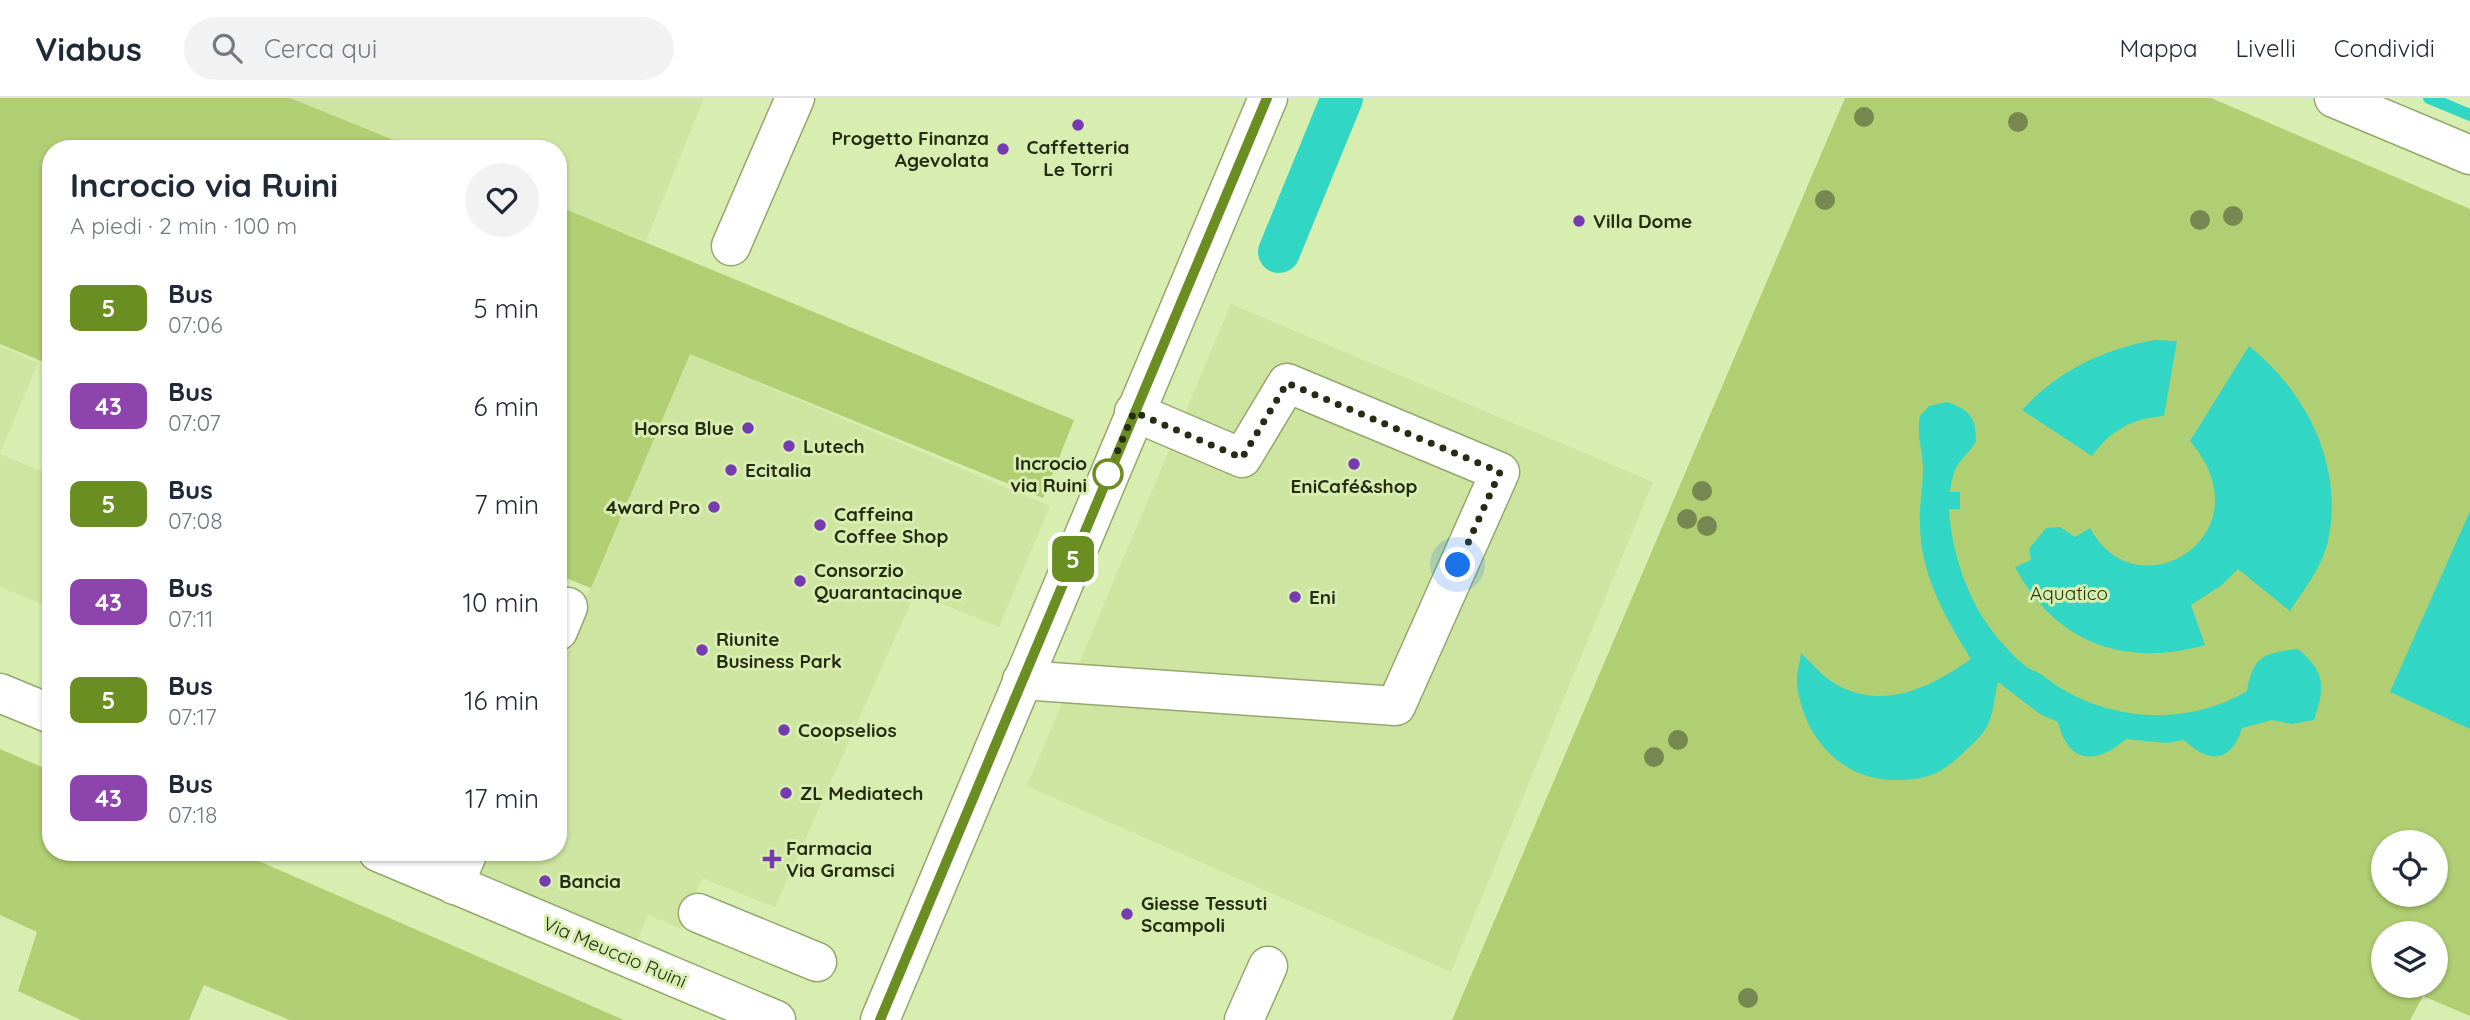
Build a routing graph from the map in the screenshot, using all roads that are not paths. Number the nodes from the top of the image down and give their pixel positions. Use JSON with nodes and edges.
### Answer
{"nodes":[{"id":1,"x":795,"y":98,"type":"edge"},
{"id":2,"x":1268,"y":98,"type":"edge"},
{"id":3,"x":2334,"y":98,"type":"edge"},
{"id":4,"x":2470,"y":155,"type":"edge"},
{"id":5,"x":731,"y":246,"type":"dead end"},
{"id":6,"x":1134,"y":412,"type":"junction"},
{"id":7,"x":1023,"y":680,"type":"junction"},
{"id":8,"x":0,"y":693,"type":"edge"},
{"id":9,"x":42,"y":710,"type":"edge"},
{"id":10,"x":425,"y":861,"type":"edge"},
{"id":11,"x":461,"y":868,"type":"edge"},
{"id":12,"x":698,"y":913,"type":"dead end"},
{"id":13,"x":817,"y":962,"type":"dead end"},
{"id":14,"x":1268,"y":966,"type":"dead end"},
{"id":15,"x":776,"y":1020,"type":"edge"},
{"id":16,"x":880,"y":1020,"type":"edge"},
{"id":17,"x":1244,"y":1020,"type":"edge"}],
"edges":[{"from":1,"to":5,"type":"street"},
{"from":2,"to":6,"type":"street"},
{"from":3,"to":4,"type":"street"},
{"from":6,"to":7,"type":"street"},
{"from":6,"to":7,"type":"street"},
{"from":7,"to":16,"type":"street"},
{"from":8,"to":9,"type":"street"},
{"from":10,"to":11,"type":"street","name":"Via Meuccio Ruini"},
{"from":11,"to":15,"type":"street","name":"Via Meuccio Ruini"},
{"from":12,"to":13,"type":"street"},
{"from":14,"to":17,"type":"street"}]}
